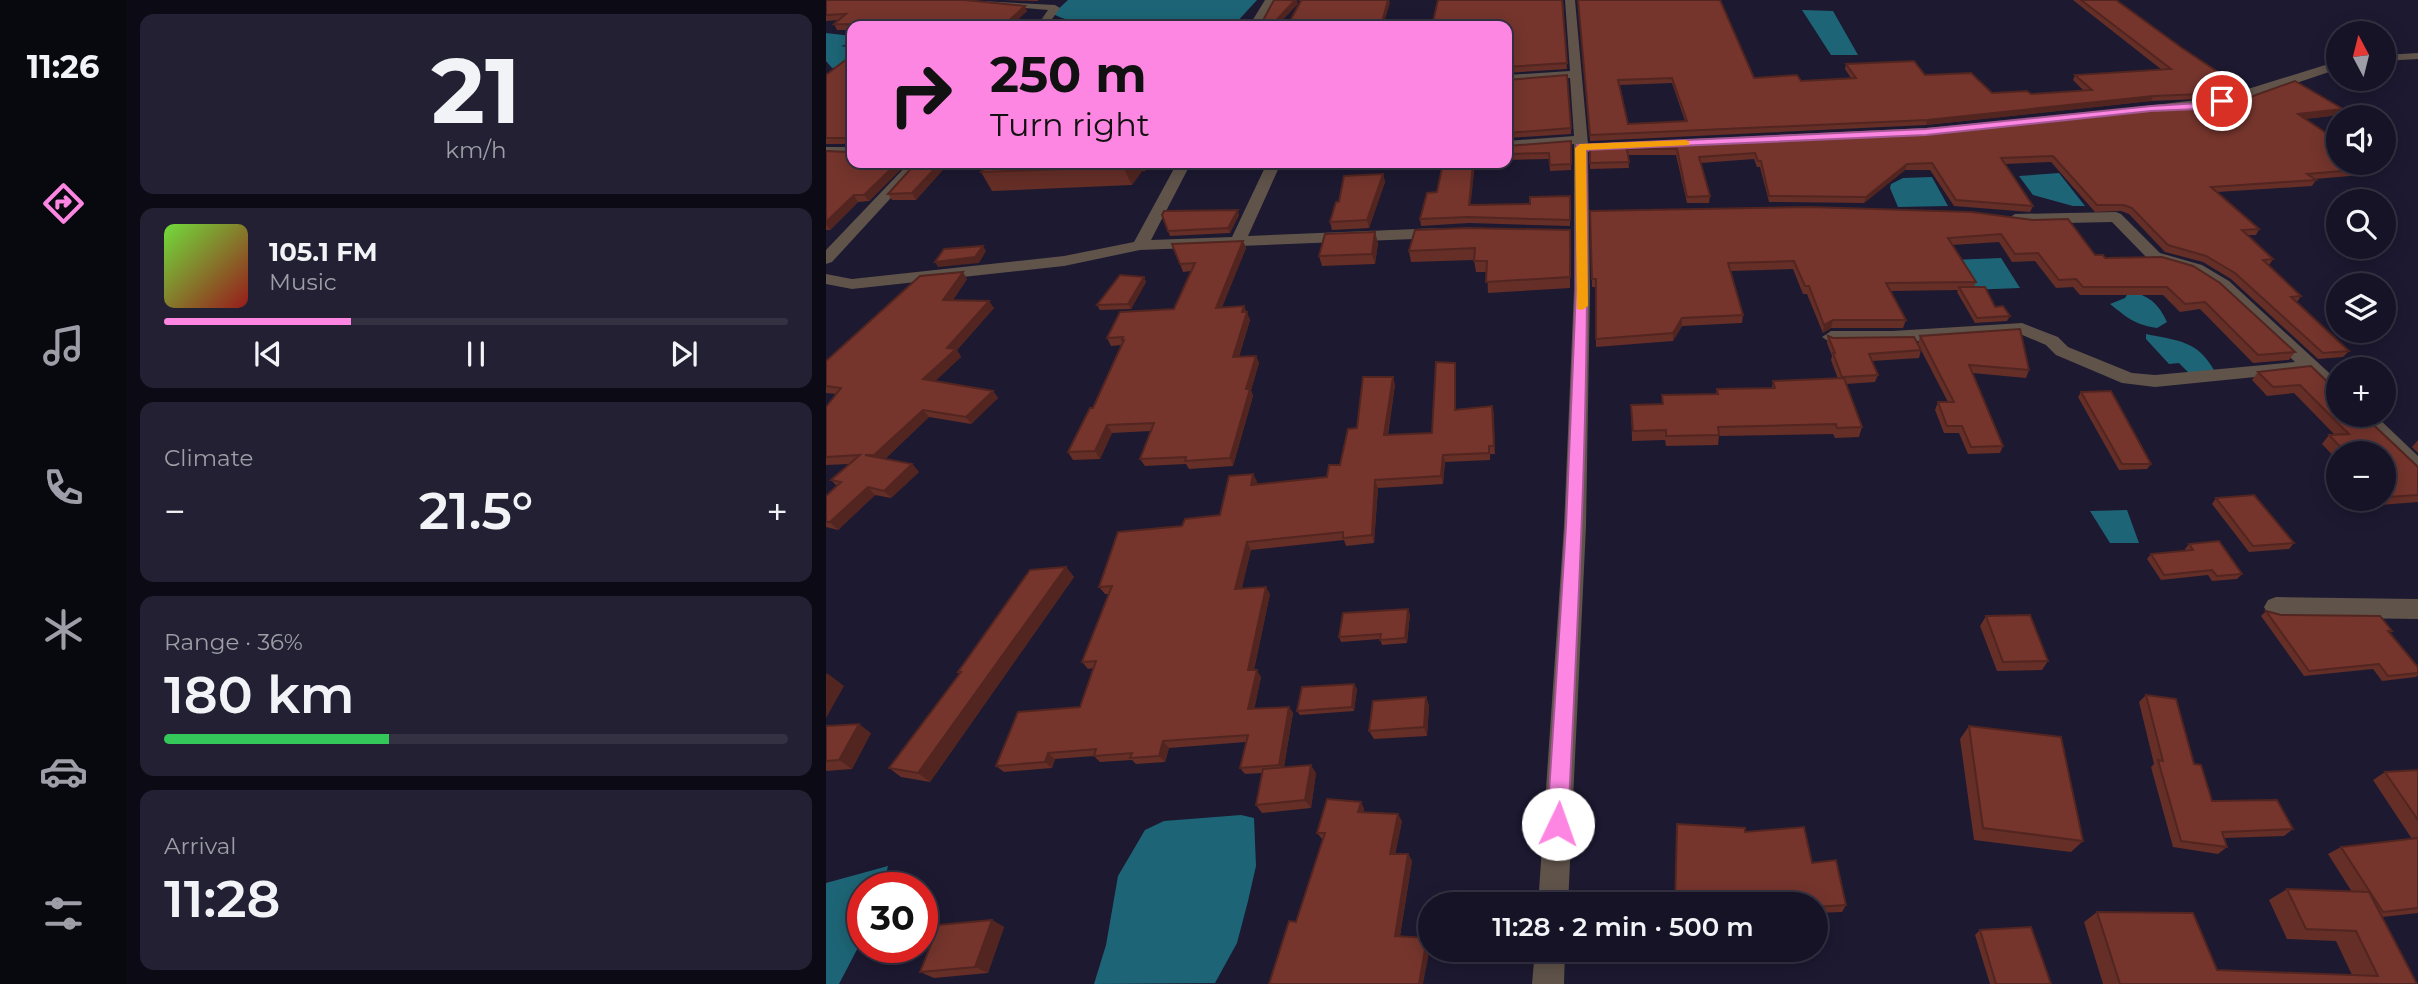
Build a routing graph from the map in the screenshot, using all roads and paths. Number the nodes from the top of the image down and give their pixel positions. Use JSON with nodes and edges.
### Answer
{"nodes":[{"id":1,"x":968,"y":0,"type":"edge"},
{"id":2,"x":1270,"y":0,"type":"edge"},
{"id":3,"x":1570,"y":0,"type":"edge"},
{"id":4,"x":1044,"y":21,"type":"edge"},
{"id":5,"x":1257,"y":21,"type":"edge"},
{"id":6,"x":2418,"y":56,"type":"edge"},
{"id":7,"x":2396,"y":57,"type":"edge"},
{"id":8,"x":2326,"y":69,"type":"edge"},
{"id":9,"x":1576,"y":74,"type":"junction"},
{"id":10,"x":1512,"y":79,"type":"edge"},
{"id":11,"x":2070,"y":119,"type":"edge"},
{"id":12,"x":2017,"y":124,"type":"edge"},
{"id":13,"x":1581,"y":144,"type":"junction"},
{"id":14,"x":1512,"y":145,"type":"edge"},
{"id":15,"x":826,"y":151,"type":"edge"},
{"id":16,"x":847,"y":151,"type":"edge"},
{"id":17,"x":911,"y":168,"type":"edge"},
{"id":18,"x":1181,"y":168,"type":"edge"},
{"id":19,"x":1272,"y":168,"type":"edge"},
{"id":20,"x":1580,"y":212,"type":"junction"},
{"id":21,"x":1601,"y":212,"type":"edge"},
{"id":22,"x":2001,"y":218,"type":"edge"},
{"id":23,"x":1456,"y":232,"type":"edge"},
{"id":24,"x":1237,"y":242,"type":"junction"},
{"id":25,"x":1140,"y":245,"type":"junction"},
{"id":26,"x":826,"y":259,"type":"edge"},
{"id":27,"x":826,"y":279,"type":"edge"},
{"id":28,"x":1832,"y":337,"type":"edge"},
{"id":29,"x":2311,"y":366,"type":"junction"},
{"id":30,"x":2326,"y":380,"type":"edge"},
{"id":31,"x":2375,"y":427,"type":"edge"},
{"id":32,"x":2418,"y":468,"type":"edge"},
{"id":33,"x":2276,"y":607,"type":"dead end"},
{"id":34,"x":2418,"y":609,"type":"edge"},
{"id":35,"x":1554,"y":892,"type":"edge"},
{"id":36,"x":1549,"y":962,"type":"edge"},
{"id":37,"x":1548,"y":984,"type":"edge"}],
"edges":[{"from":1,"to":4,"type":"street"},
{"from":2,"to":5,"type":"street"},
{"from":3,"to":9,"type":"street"},
{"from":6,"to":7,"type":"street"},
{"from":8,"to":11,"type":"street"},
{"from":9,"to":10,"type":"street"},
{"from":9,"to":13,"type":"street"},
{"from":12,"to":13,"type":"street"},
{"from":13,"to":14,"type":"street"},
{"from":13,"to":20,"type":"street"},
{"from":15,"to":16,"type":"street"},
{"from":17,"to":26,"type":"street"},
{"from":18,"to":25,"type":"street"},
{"from":19,"to":24,"type":"street"},
{"from":20,"to":21,"type":"street"},
{"from":20,"to":35,"type":"street"},
{"from":22,"to":29,"type":"street"},
{"from":23,"to":24,"type":"street"},
{"from":24,"to":25,"type":"street"},
{"from":25,"to":27,"type":"street"},
{"from":28,"to":29,"type":"street"},
{"from":29,"to":30,"type":"street"},
{"from":31,"to":32,"type":"street"},
{"from":33,"to":34,"type":"street"},
{"from":36,"to":37,"type":"street"}]}
